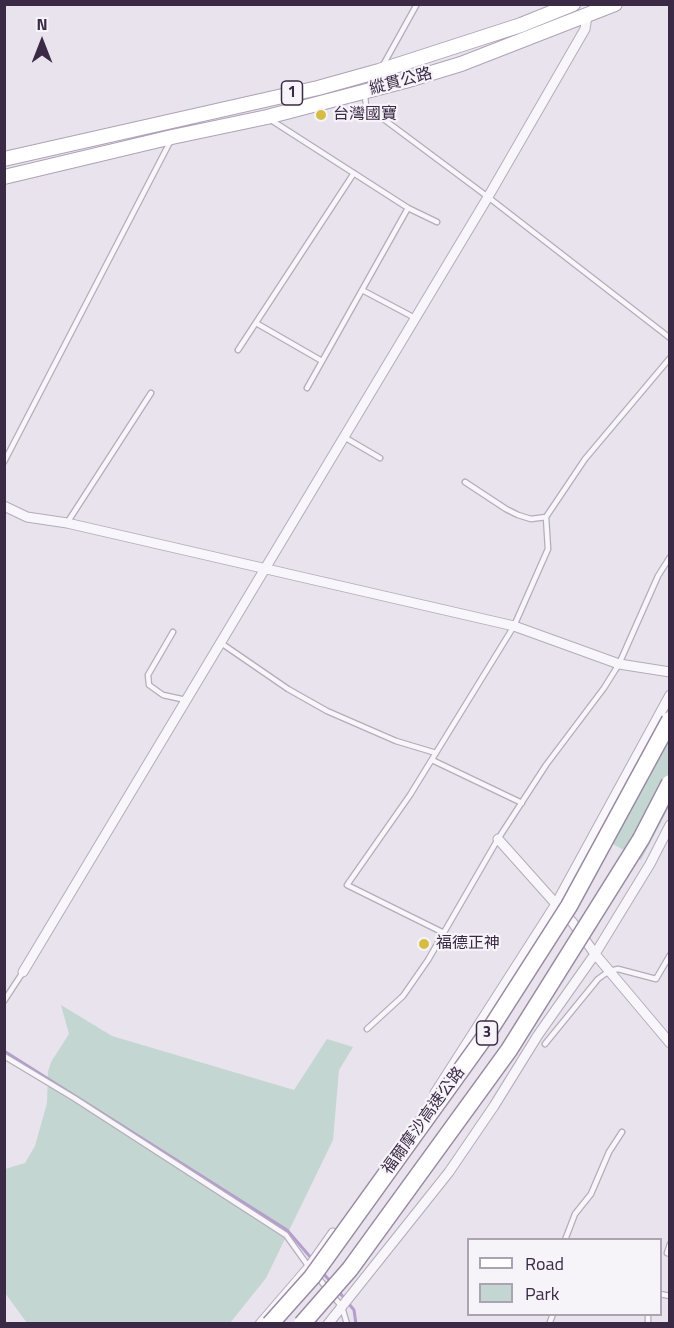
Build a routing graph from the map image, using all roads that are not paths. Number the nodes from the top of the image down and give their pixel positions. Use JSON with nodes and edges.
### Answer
{"nodes":[{"id":1,"x":417,"y":4,"type":"edge"},
{"id":2,"x":573,"y":4,"type":"edge"},
{"id":3,"x":615,"y":4,"type":"edge"},
{"id":4,"x":587,"y":16,"type":"junction"},
{"id":5,"x":377,"y":75,"type":"junction"},
{"id":6,"x":368,"y":88,"type":"junction"},
{"id":7,"x":251,"y":102,"type":"junction"},
{"id":8,"x":267,"y":117,"type":"junction"},
{"id":9,"x":172,"y":136,"type":"junction"},
{"id":10,"x":4,"y":159,"type":"edge"},
{"id":11,"x":354,"y":173,"type":"junction"},
{"id":12,"x":4,"y":177,"type":"edge"},
{"id":13,"x":488,"y":197,"type":"junction"},
{"id":14,"x":408,"y":208,"type":"junction"},
{"id":15,"x":436,"y":222,"type":"dead end"},
{"id":16,"x":362,"y":290,"type":"junction"},
{"id":17,"x":415,"y":318,"type":"junction"},
{"id":18,"x":256,"y":323,"type":"junction"},
{"id":19,"x":669,"y":338,"type":"edge"},
{"id":20,"x":238,"y":350,"type":"dead end"},
{"id":21,"x":669,"y":358,"type":"edge"},
{"id":22,"x":322,"y":361,"type":"junction"},
{"id":23,"x":307,"y":388,"type":"dead end"},
{"id":24,"x":151,"y":393,"type":"dead end"},
{"id":25,"x":344,"y":437,"type":"junction"},
{"id":26,"x":380,"y":458,"type":"dead end"},
{"id":27,"x":4,"y":462,"type":"edge"},
{"id":28,"x":465,"y":482,"type":"dead end"},
{"id":29,"x":4,"y":506,"type":"edge"},
{"id":30,"x":546,"y":517,"type":"junction"},
{"id":31,"x":66,"y":523,"type":"junction"},
{"id":32,"x":669,"y":557,"type":"edge"},
{"id":33,"x":265,"y":568,"type":"junction"},
{"id":34,"x":514,"y":626,"type":"junction"},
{"id":35,"x":173,"y":632,"type":"dead end"},
{"id":36,"x":220,"y":642,"type":"junction"},
{"id":37,"x":619,"y":664,"type":"junction"},
{"id":38,"x":669,"y":672,"type":"edge"},
{"id":39,"x":669,"y":695,"type":"edge"},
{"id":40,"x":186,"y":700,"type":"junction"},
{"id":41,"x":669,"y":720,"type":"edge"},
{"id":42,"x":436,"y":753,"type":"junction"},
{"id":43,"x":432,"y":760,"type":"junction"},
{"id":44,"x":669,"y":783,"type":"edge"},
{"id":45,"x":522,"y":803,"type":"junction"},
{"id":46,"x":669,"y":825,"type":"edge"},
{"id":47,"x":498,"y":839,"type":"junction"},
{"id":48,"x":556,"y":904,"type":"junction"},
{"id":49,"x":444,"y":933,"type":"junction"},
{"id":50,"x":595,"y":954,"type":"junction"},
{"id":51,"x":669,"y":955,"type":"edge"},
{"id":52,"x":609,"y":971,"type":"junction"},
{"id":53,"x":23,"y":972,"type":"joint"},
{"id":54,"x":4,"y":1001,"type":"edge"},
{"id":55,"x":367,"y":1029,"type":"dead end"},
{"id":56,"x":669,"y":1043,"type":"edge"},
{"id":57,"x":545,"y":1044,"type":"dead end"},
{"id":58,"x":4,"y":1056,"type":"edge"},
{"id":59,"x":622,"y":1132,"type":"dead end"},
{"id":60,"x":565,"y":1238,"type":"edge"},
{"id":61,"x":669,"y":1244,"type":"edge"},
{"id":62,"x":669,"y":1254,"type":"edge"},
{"id":63,"x":309,"y":1267,"type":"junction"},
{"id":64,"x":342,"y":1306,"type":"junction"},
{"id":65,"x":260,"y":1323,"type":"edge"},
{"id":66,"x":270,"y":1323,"type":"edge"},
{"id":67,"x":302,"y":1323,"type":"edge"},
{"id":68,"x":328,"y":1323,"type":"edge"},
{"id":69,"x":347,"y":1323,"type":"edge"}],
"edges":[{"from":1,"to":5,"type":"lane"},
{"from":2,"to":5,"type":"main road","name":"縱貫公路","number":"1"},
{"from":3,"to":4,"type":"main road","name":"縱貫公路","number":"1"},
{"from":4,"to":6,"type":"main road","name":"縱貫公路","number":"1"},
{"from":4,"to":13,"type":"street"},
{"from":5,"to":7,"type":"main road","name":"縱貫公路","number":"1"},
{"from":6,"to":8,"type":"main road","name":"縱貫公路","number":"1"},
{"from":6,"to":13,"type":"lane"},
{"from":7,"to":8,"type":"lane"},
{"from":7,"to":10,"type":"main road","name":"縱貫公路","number":"1"},
{"from":8,"to":9,"type":"main road","name":"縱貫公路","number":"1"},
{"from":8,"to":11,"type":"lane"},
{"from":9,"to":12,"type":"main road","name":"縱貫公路","number":"1"},
{"from":9,"to":27,"type":"lane"},
{"from":11,"to":14,"type":"lane"},
{"from":11,"to":18,"type":"lane"},
{"from":13,"to":17,"type":"street"},
{"from":13,"to":19,"type":"lane"},
{"from":14,"to":15,"type":"lane"},
{"from":14,"to":16,"type":"lane"},
{"from":16,"to":17,"type":"lane"},
{"from":16,"to":22,"type":"lane"},
{"from":17,"to":25,"type":"street"},
{"from":18,"to":20,"type":"lane"},
{"from":18,"to":22,"type":"lane"},
{"from":21,"to":30,"type":"lane"},
{"from":22,"to":23,"type":"lane"},
{"from":24,"to":31,"type":"lane"},
{"from":25,"to":26,"type":"lane"},
{"from":25,"to":33,"type":"street"},
{"from":28,"to":30,"type":"lane"},
{"from":29,"to":31,"type":"street"},
{"from":30,"to":34,"type":"lane"},
{"from":31,"to":33,"type":"street"},
{"from":32,"to":37,"type":"lane"},
{"from":33,"to":34,"type":"street"},
{"from":33,"to":36,"type":"street"},
{"from":34,"to":37,"type":"street"},
{"from":34,"to":42,"type":"lane"},
{"from":35,"to":40,"type":"lane"},
{"from":36,"to":40,"type":"street"},
{"from":36,"to":42,"type":"lane"},
{"from":37,"to":38,"type":"street"},
{"from":37,"to":45,"type":"lane"},
{"from":39,"to":48,"type":"street"},
{"from":40,"to":53,"type":"street"},
{"from":41,"to":66,"type":"highway","name":"福爾摩沙高速公路","number":"3","bridge":true},
{"from":42,"to":43,"type":"lane"},
{"from":43,"to":45,"type":"lane"},
{"from":43,"to":49,"type":"lane"},
{"from":44,"to":67,"type":"highway","name":"福爾摩沙高速公路","number":"3","bridge":true},
{"from":45,"to":47,"type":"lane"},
{"from":46,"to":50,"type":"street"},
{"from":47,"to":48,"type":"street"},
{"from":47,"to":49,"type":"lane"},
{"from":48,"to":50,"type":"street"},
{"from":48,"to":63,"type":"street"},
{"from":49,"to":55,"type":"lane"},
{"from":50,"to":52,"type":"street"},
{"from":50,"to":64,"type":"street"},
{"from":51,"to":52,"type":"lane"},
{"from":52,"to":56,"type":"street"},
{"from":52,"to":57,"type":"lane"},
{"from":53,"to":54,"type":"lane"},
{"from":58,"to":63,"type":"lane"},
{"from":59,"to":60,"type":"lane"},
{"from":61,"to":62,"type":"lane"},
{"from":63,"to":64,"type":"lane"},
{"from":63,"to":65,"type":"street"},
{"from":64,"to":68,"type":"street"},
{"from":64,"to":69,"type":"lane"}]}
